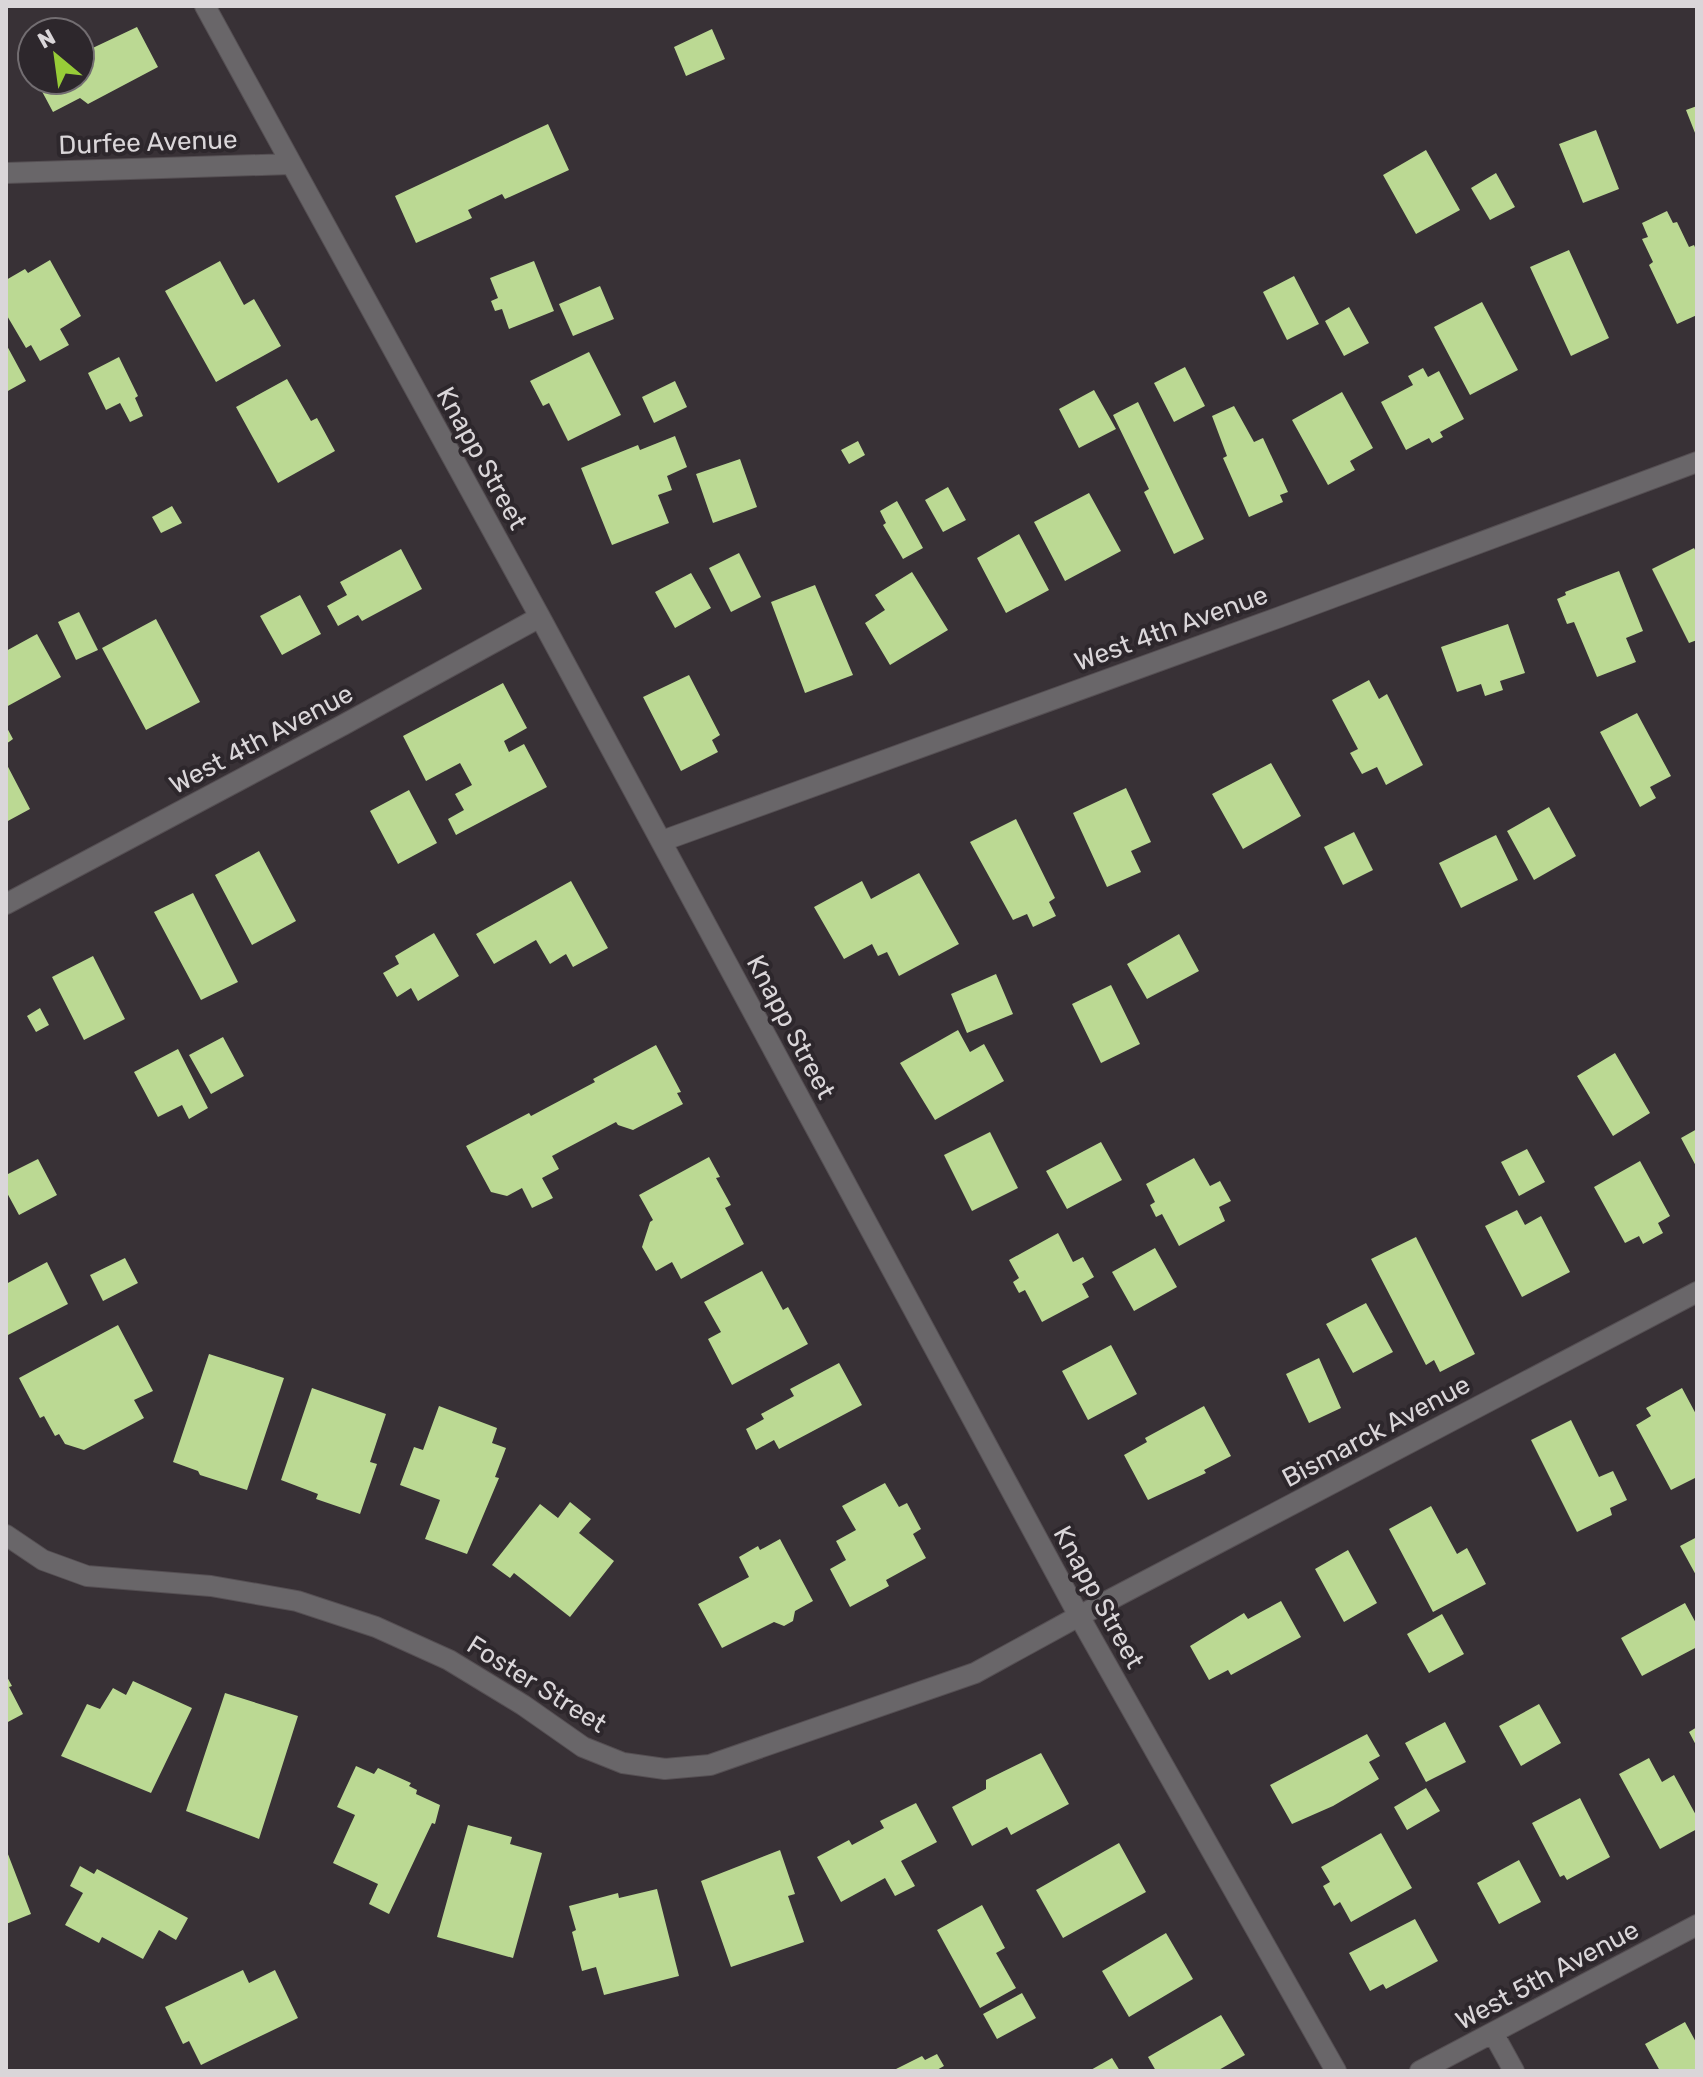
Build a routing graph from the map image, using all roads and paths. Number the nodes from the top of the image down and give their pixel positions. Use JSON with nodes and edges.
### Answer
{"nodes":[{"id":1,"x":205,"y":6,"type":"edge"},
{"id":2,"x":291,"y":164,"type":"junction"},
{"id":3,"x":6,"y":173,"type":"edge"},
{"id":4,"x":1697,"y":462,"type":"edge"},
{"id":5,"x":540,"y":617,"type":"junction"},
{"id":6,"x":662,"y":841,"type":"junction"},
{"id":7,"x":6,"y":904,"type":"edge"},
{"id":8,"x":1697,"y":1292,"type":"edge"},
{"id":9,"x":6,"y":1535,"type":"edge"},
{"id":10,"x":1079,"y":1616,"type":"junction"},
{"id":11,"x":1697,"y":1925,"type":"edge"},
{"id":12,"x":1493,"y":2033,"type":"junction"},
{"id":13,"x":1336,"y":2071,"type":"edge"},
{"id":14,"x":1420,"y":2071,"type":"edge"},
{"id":15,"x":1514,"y":2071,"type":"edge"}],
"edges":[{"from":1,"to":2,"type":"street","name":"Knapp Street"},
{"from":2,"to":3,"type":"street","name":"Durfee Avenue"},
{"from":2,"to":5,"type":"street","name":"Knapp Street"},
{"from":4,"to":6,"type":"street","name":"West 4th Avenue"},
{"from":5,"to":6,"type":"street","name":"Knapp Street"},
{"from":5,"to":7,"type":"street","name":"West 4th Avenue"},
{"from":6,"to":10,"type":"street","name":"Knapp Street"},
{"from":8,"to":10,"type":"street","name":"Bismarck Avenue"},
{"from":9,"to":10,"type":"street","name":"Foster Street"},
{"from":10,"to":13,"type":"street","name":"Knapp Street"},
{"from":11,"to":12,"type":"street","name":"West 5th Avenue"},
{"from":12,"to":14,"type":"street","name":"West 5th Avenue"},
{"from":12,"to":15,"type":"street"}]}
